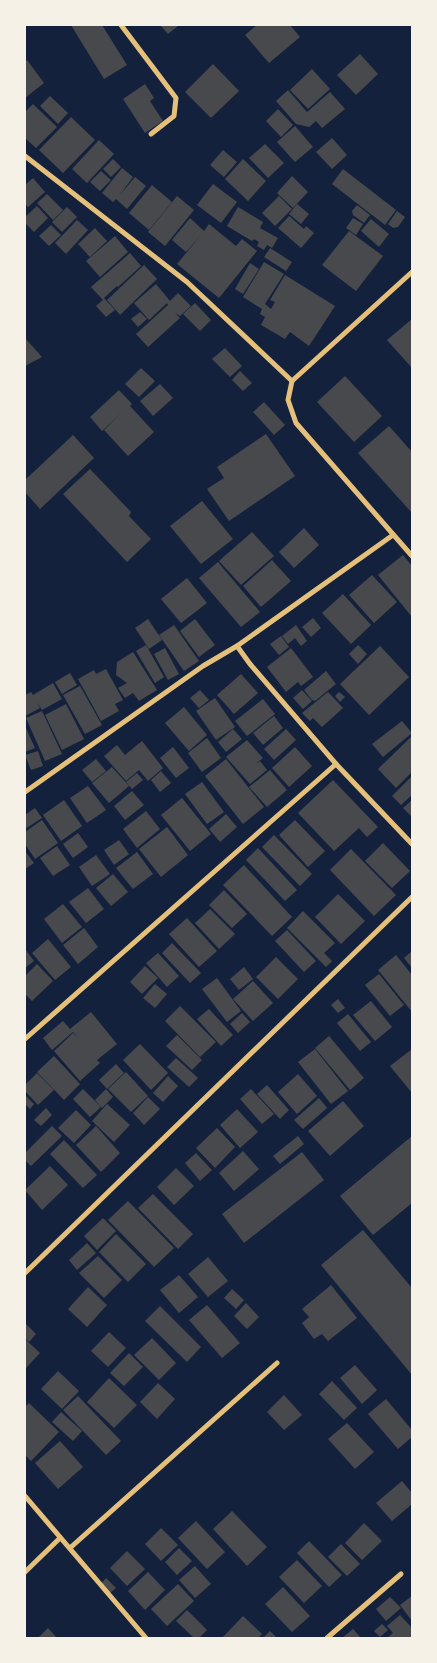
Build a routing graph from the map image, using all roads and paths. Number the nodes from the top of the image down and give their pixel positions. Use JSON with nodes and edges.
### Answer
{"nodes":[{"id":1,"x":122,"y":25,"type":"edge"},
{"id":2,"x":151,"y":134,"type":"dead end"},
{"id":3,"x":25,"y":156,"type":"edge"},
{"id":4,"x":412,"y":272,"type":"edge"},
{"id":5,"x":292,"y":381,"type":"junction"},
{"id":6,"x":393,"y":535,"type":"junction"},
{"id":7,"x":412,"y":556,"type":"edge"},
{"id":8,"x":237,"y":646,"type":"junction"},
{"id":9,"x":336,"y":764,"type":"junction"},
{"id":10,"x":25,"y":792,"type":"edge"},
{"id":11,"x":412,"y":844,"type":"edge"},
{"id":12,"x":412,"y":897,"type":"edge"},
{"id":13,"x":25,"y":1040,"type":"edge"},
{"id":14,"x":25,"y":1273,"type":"edge"},
{"id":15,"x":278,"y":1363,"type":"dead end"},
{"id":16,"x":25,"y":1496,"type":"edge"},
{"id":17,"x":60,"y":1538,"type":"junction"},
{"id":18,"x":70,"y":1548,"type":"junction"},
{"id":19,"x":25,"y":1572,"type":"edge"},
{"id":20,"x":401,"y":1574,"type":"dead end"},
{"id":21,"x":146,"y":1638,"type":"edge"},
{"id":22,"x":327,"y":1638,"type":"edge"}],
"edges":[{"from":1,"to":2,"type":"street"},
{"from":3,"to":5,"type":"street"},
{"from":4,"to":5,"type":"street"},
{"from":5,"to":6,"type":"street"},
{"from":6,"to":7,"type":"street"},
{"from":6,"to":8,"type":"street"},
{"from":8,"to":9,"type":"street"},
{"from":8,"to":10,"type":"street"},
{"from":9,"to":11,"type":"street"},
{"from":9,"to":13,"type":"street"},
{"from":12,"to":14,"type":"street"},
{"from":15,"to":18,"type":"street"},
{"from":16,"to":17,"type":"street"},
{"from":17,"to":18,"type":"street"},
{"from":17,"to":19,"type":"street"},
{"from":18,"to":21,"type":"street"},
{"from":20,"to":22,"type":"street"}]}
